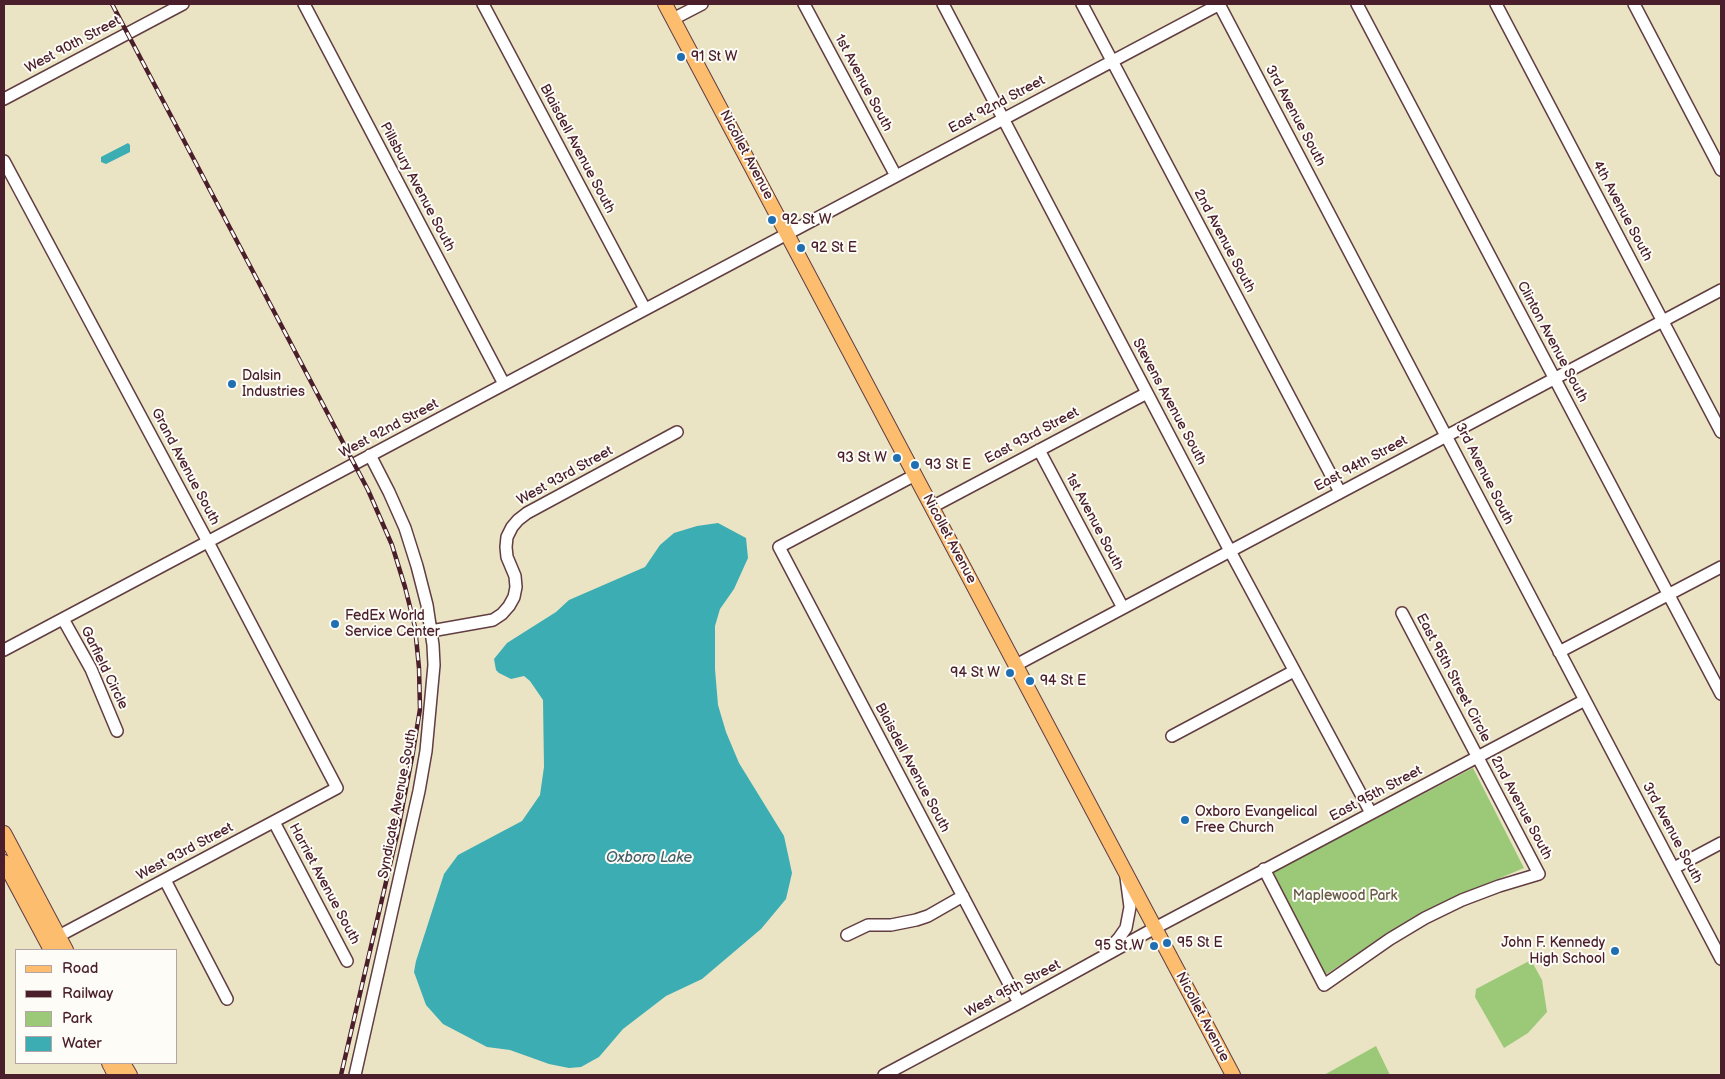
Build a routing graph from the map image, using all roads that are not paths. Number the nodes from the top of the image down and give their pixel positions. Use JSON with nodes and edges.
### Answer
{"nodes":[{"id":1,"x":183,"y":4,"type":"edge"},
{"id":2,"x":304,"y":4,"type":"edge"},
{"id":3,"x":483,"y":4,"type":"edge"},
{"id":4,"x":665,"y":4,"type":"edge"},
{"id":5,"x":702,"y":4,"type":"edge"},
{"id":6,"x":804,"y":4,"type":"edge"},
{"id":7,"x":943,"y":4,"type":"edge"},
{"id":8,"x":1082,"y":4,"type":"edge"},
{"id":9,"x":1219,"y":4,"type":"edge"},
{"id":10,"x":1357,"y":4,"type":"edge"},
{"id":11,"x":1496,"y":4,"type":"edge"},
{"id":12,"x":1634,"y":4,"type":"edge"},
{"id":13,"x":673,"y":19,"type":"junction"},
{"id":14,"x":1112,"y":61,"type":"junction"},
{"id":15,"x":4,"y":99,"type":"edge"},
{"id":16,"x":1004,"y":119,"type":"junction"},
{"id":17,"x":4,"y":161,"type":"edge"},
{"id":18,"x":1721,"y":170,"type":"edge"},
{"id":19,"x":896,"y":176,"type":"junction"},
{"id":20,"x":787,"y":233,"type":"junction"},
{"id":21,"x":1721,"y":290,"type":"edge"},
{"id":22,"x":645,"y":309,"type":"junction"},
{"id":23,"x":1663,"y":321,"type":"junction"},
{"id":24,"x":1554,"y":378,"type":"junction"},
{"id":25,"x":504,"y":384,"type":"junction"},
{"id":26,"x":1147,"y":393,"type":"junction"},
{"id":27,"x":677,"y":432,"type":"dead end"},
{"id":28,"x":1721,"y":432,"type":"edge"},
{"id":29,"x":1447,"y":436,"type":"junction"},
{"id":30,"x":1039,"y":450,"type":"junction"},
{"id":31,"x":370,"y":456,"type":"junction"},
{"id":32,"x":915,"y":475,"type":"junction"},
{"id":33,"x":1340,"y":492,"type":"junction"},
{"id":34,"x":932,"y":507,"type":"junction"},
{"id":35,"x":208,"y":542,"type":"junction"},
{"id":36,"x":1230,"y":551,"type":"junction"},
{"id":37,"x":1721,"y":567,"type":"edge"},
{"id":38,"x":1668,"y":594,"type":"junction"},
{"id":39,"x":1123,"y":608,"type":"junction"},
{"id":40,"x":1402,"y":614,"type":"dead end"},
{"id":41,"x":63,"y":619,"type":"junction"},
{"id":42,"x":431,"y":631,"type":"junction"},
{"id":43,"x":4,"y":650,"type":"edge"},
{"id":44,"x":1559,"y":652,"type":"junction"},
{"id":45,"x":1016,"y":665,"type":"junction"},
{"id":46,"x":1294,"y":671,"type":"junction"},
{"id":47,"x":1721,"y":694,"type":"edge"},
{"id":48,"x":1585,"y":700,"type":"junction"},
{"id":49,"x":117,"y":731,"type":"dead end"},
{"id":50,"x":1172,"y":736,"type":"dead end"},
{"id":51,"x":1478,"y":757,"type":"junction"},
{"id":52,"x":337,"y":788,"type":"joint"},
{"id":53,"x":1370,"y":814,"type":"junction"},
{"id":54,"x":274,"y":822,"type":"junction"},
{"id":55,"x":4,"y":833,"type":"edge"},
{"id":56,"x":1721,"y":843,"type":"edge"},
{"id":57,"x":4,"y":862,"type":"edge"},
{"id":58,"x":1674,"y":868,"type":"junction"},
{"id":59,"x":1264,"y":870,"type":"junction"},
{"id":60,"x":1125,"y":871,"type":"junction"},
{"id":61,"x":165,"y":880,"type":"junction"},
{"id":62,"x":963,"y":896,"type":"junction"},
{"id":63,"x":1155,"y":928,"type":"junction"},
{"id":64,"x":847,"y":935,"type":"dead end"},
{"id":65,"x":52,"y":943,"type":"edge"},
{"id":66,"x":64,"y":949,"type":"edge"},
{"id":67,"x":1721,"y":959,"type":"edge"},
{"id":68,"x":1096,"y":960,"type":"junction"},
{"id":69,"x":347,"y":961,"type":"dead end"},
{"id":70,"x":227,"y":999,"type":"dead end"},
{"id":71,"x":1019,"y":1003,"type":"junction"},
{"id":72,"x":124,"y":1064,"type":"edge"},
{"id":73,"x":130,"y":1075,"type":"edge"},
{"id":74,"x":355,"y":1075,"type":"edge"},
{"id":75,"x":884,"y":1075,"type":"edge"},
{"id":76,"x":1232,"y":1075,"type":"edge"}],
"edges":[{"from":1,"to":15,"type":"street","name":"West 90th Street"},
{"from":2,"to":25,"type":"street","name":"Pillsbury Avenue South"},
{"from":3,"to":22,"type":"street","name":"Blaisdell Avenue South"},
{"from":4,"to":13,"type":"main road","name":"Nicollet Avenue"},
{"from":5,"to":13,"type":"street"},
{"from":6,"to":19,"type":"street","name":"1st Avenue South"},
{"from":7,"to":16,"type":"street","name":"Stevens Avenue South"},
{"from":8,"to":14,"type":"street","name":"2nd Avenue South"},
{"from":9,"to":14,"type":"street","name":"East 92nd Street"},
{"from":9,"to":29,"type":"street","name":"3rd Avenue South"},
{"from":10,"to":24,"type":"street","name":"Clinton Avenue South"},
{"from":11,"to":23,"type":"street","name":"4th Avenue South"},
{"from":12,"to":18,"type":"street"},
{"from":13,"to":20,"type":"main road","name":"Nicollet Avenue"},
{"from":14,"to":16,"type":"street","name":"East 92nd Street"},
{"from":14,"to":33,"type":"street","name":"2nd Avenue South"},
{"from":16,"to":19,"type":"street","name":"East 92nd Street"},
{"from":16,"to":26,"type":"street","name":"Stevens Avenue South"},
{"from":17,"to":35,"type":"street","name":"Grand Avenue South"},
{"from":19,"to":20,"type":"street","name":"East 92nd Street"},
{"from":20,"to":22,"type":"street","name":"West 92nd Street"},
{"from":20,"to":32,"type":"main road","name":"Nicollet Avenue"},
{"from":21,"to":23,"type":"street","name":"East 94th Street"},
{"from":22,"to":25,"type":"street","name":"West 92nd Street"},
{"from":23,"to":24,"type":"street","name":"East 94th Street"},
{"from":23,"to":28,"type":"street","name":"4th Avenue South"},
{"from":24,"to":29,"type":"street","name":"East 94th Street"},
{"from":24,"to":38,"type":"street","name":"Clinton Avenue South"},
{"from":25,"to":31,"type":"street","name":"West 92nd Street"},
{"from":26,"to":30,"type":"street","name":"East 93rd Street"},
{"from":26,"to":36,"type":"street","name":"Stevens Avenue South"},
{"from":27,"to":42,"type":"street","name":"West 93rd Street"},
{"from":29,"to":33,"type":"street","name":"East 94th Street"},
{"from":29,"to":44,"type":"street","name":"3rd Avenue South"},
{"from":30,"to":34,"type":"street","name":"East 93rd Street"},
{"from":30,"to":39,"type":"street","name":"1st Avenue South"},
{"from":31,"to":35,"type":"street","name":"West 92nd Street"},
{"from":31,"to":42,"type":"street","name":"Syndicate Avenue South"},
{"from":32,"to":34,"type":"main road","name":"Nicollet Avenue"},
{"from":32,"to":62,"type":"street","name":"Blaisdell Avenue South"},
{"from":33,"to":36,"type":"street","name":"East 94th Street"},
{"from":34,"to":45,"type":"main road","name":"Nicollet Avenue"},
{"from":35,"to":41,"type":"street","name":"West 92nd Street"},
{"from":35,"to":52,"type":"street","name":"Grand Avenue South"},
{"from":36,"to":39,"type":"street","name":"East 94th Street"},
{"from":36,"to":46,"type":"street","name":"Stevens Avenue South"},
{"from":37,"to":38,"type":"street"},
{"from":38,"to":44,"type":"street"},
{"from":38,"to":47,"type":"street","name":"Clinton Avenue South"},
{"from":39,"to":45,"type":"street","name":"East 94th Street"},
{"from":40,"to":51,"type":"street","name":"East 95th Street Circle"},
{"from":41,"to":43,"type":"street","name":"West 92nd Street"},
{"from":41,"to":49,"type":"street","name":"Garfield Circle"},
{"from":42,"to":74,"type":"street","name":"Syndicate Avenue South"},
{"from":44,"to":48,"type":"street","name":"3rd Avenue South"},
{"from":45,"to":60,"type":"main road","name":"Nicollet Avenue"},
{"from":46,"to":50,"type":"street"},
{"from":46,"to":53,"type":"street","name":"Stevens Avenue South"},
{"from":48,"to":51,"type":"street","name":"East 95th Street"},
{"from":48,"to":58,"type":"street","name":"3rd Avenue South"},
{"from":51,"to":53,"type":"street","name":"East 95th Street"},
{"from":51,"to":59,"type":"street","name":"2nd Avenue South"},
{"from":52,"to":54,"type":"street","name":"West 93rd Street"},
{"from":53,"to":59,"type":"street","name":"East 95th Street"},
{"from":54,"to":61,"type":"street","name":"West 93rd Street"},
{"from":54,"to":69,"type":"street","name":"Harriet Avenue South"},
{"from":55,"to":65,"type":"main road"},
{"from":56,"to":58,"type":"street"},
{"from":57,"to":65,"type":"main road"},
{"from":58,"to":67,"type":"street","name":"3rd Avenue South"},
{"from":59,"to":63,"type":"street","name":"East 95th Street"},
{"from":60,"to":63,"type":"main road","name":"Nicollet Avenue"},
{"from":60,"to":68,"type":"street"},
{"from":61,"to":65,"type":"street","name":"West 93rd Street"},
{"from":61,"to":70,"type":"street"},
{"from":62,"to":64,"type":"street"},
{"from":62,"to":71,"type":"street","name":"Blaisdell Avenue South"},
{"from":63,"to":68,"type":"street","name":"West 95th Street"},
{"from":63,"to":76,"type":"main road","name":"Nicollet Avenue"},
{"from":65,"to":66,"type":"main road"},
{"from":68,"to":71,"type":"street","name":"West 95th Street"},
{"from":71,"to":75,"type":"street","name":"West 95th Street"},
{"from":72,"to":73,"type":"main road"}]}
